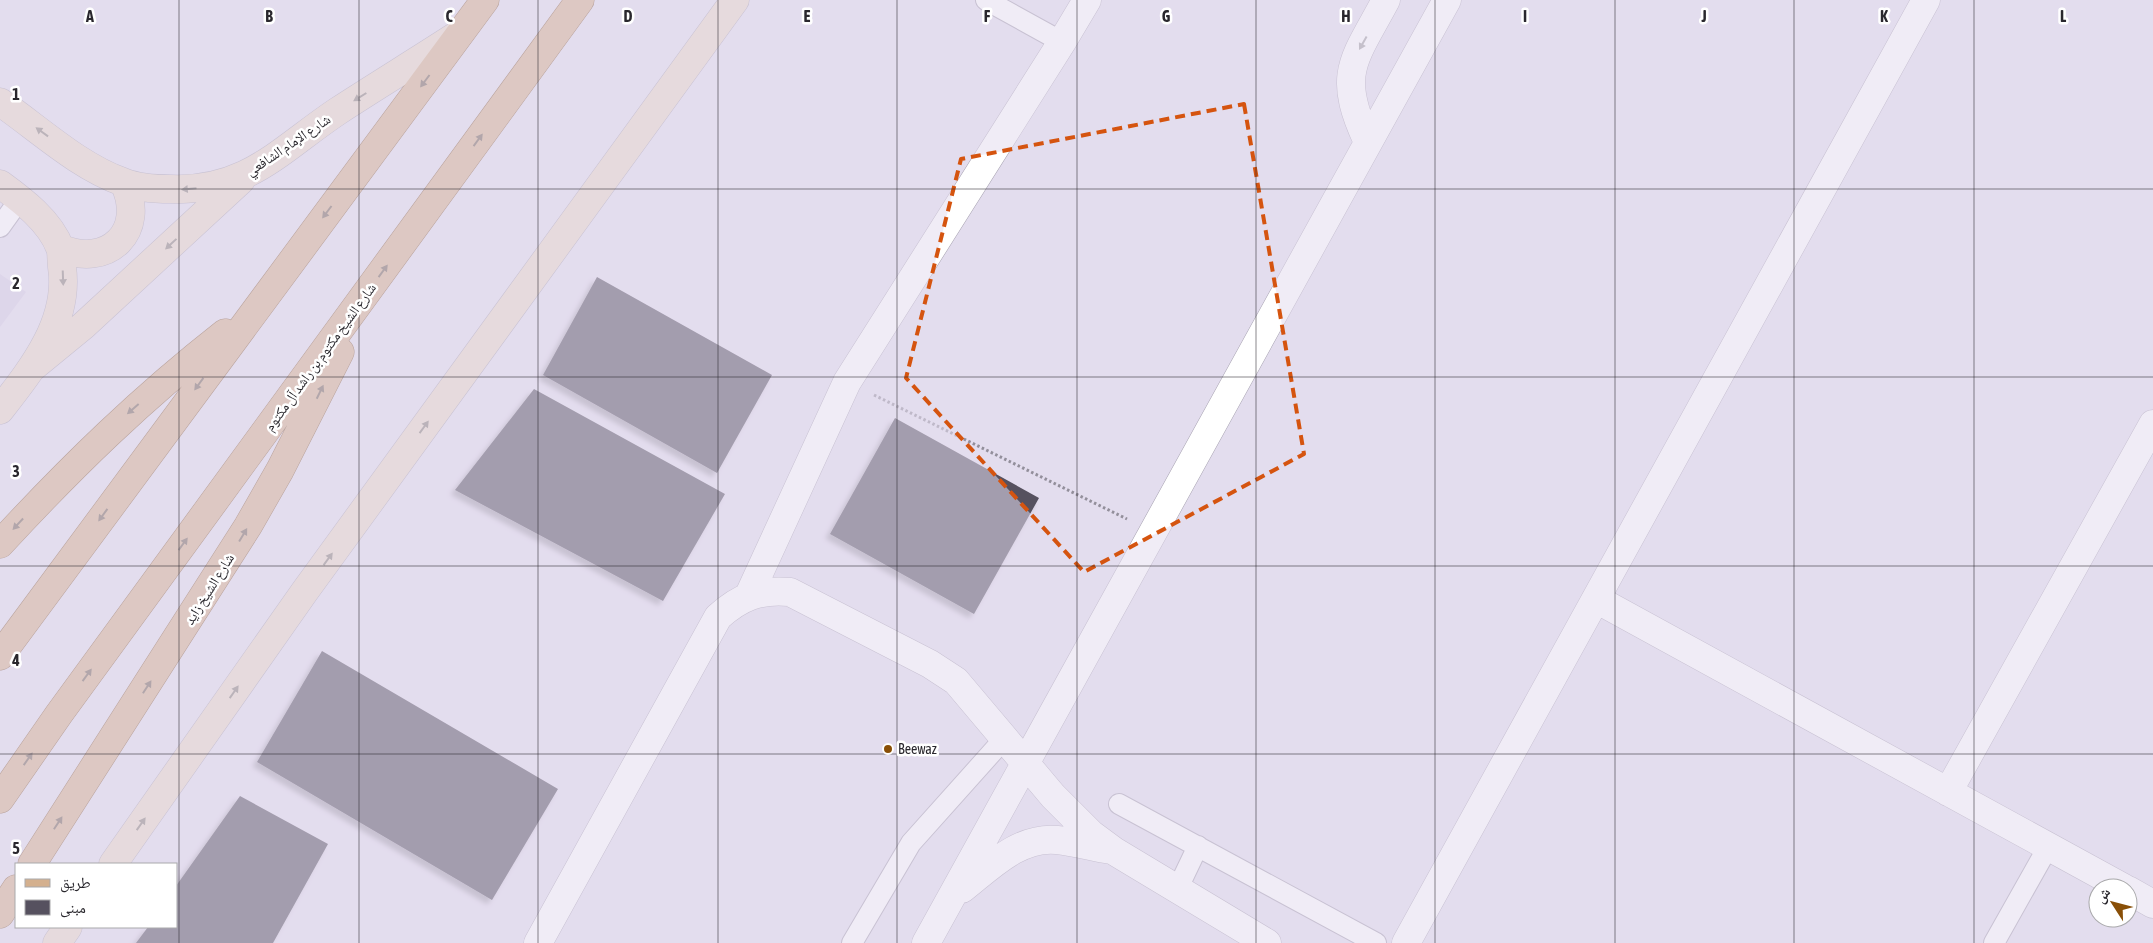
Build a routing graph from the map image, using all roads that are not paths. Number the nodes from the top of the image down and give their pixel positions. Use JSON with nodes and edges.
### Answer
{"nodes":[{"id":1,"x":485,"y":0,"type":"edge"},
{"id":2,"x":580,"y":0,"type":"edge"},
{"id":3,"x":735,"y":0,"type":"edge"},
{"id":4,"x":986,"y":0,"type":"edge"},
{"id":5,"x":1087,"y":0,"type":"edge"},
{"id":6,"x":1386,"y":0,"type":"edge"},
{"id":7,"x":1447,"y":0,"type":"edge"},
{"id":8,"x":1926,"y":0,"type":"edge"},
{"id":9,"x":460,"y":34,"type":"junction"},
{"id":10,"x":1062,"y":42,"type":"junction"},
{"id":11,"x":0,"y":102,"type":"edge"},
{"id":12,"x":1367,"y":140,"type":"junction"},
{"id":13,"x":245,"y":175,"type":"junction"},
{"id":14,"x":124,"y":183,"type":"junction"},
{"id":15,"x":10,"y":191,"type":"edge"},
{"id":16,"x":0,"y":227,"type":"edge"},
{"id":17,"x":60,"y":248,"type":"junction"},
{"id":18,"x":362,"y":300,"type":"junction"},
{"id":19,"x":252,"y":312,"type":"junction"},
{"id":20,"x":33,"y":367,"type":"junction"},
{"id":21,"x":0,"y":410,"type":"edge"},
{"id":22,"x":2150,"y":437,"type":"edge"},
{"id":23,"x":0,"y":544,"type":"edge"},
{"id":24,"x":749,"y":595,"type":"junction"},
{"id":25,"x":1596,"y":599,"type":"junction"},
{"id":26,"x":0,"y":656,"type":"edge"},
{"id":27,"x":1004,"y":740,"type":"junction"},
{"id":28,"x":1026,"y":766,"type":"junction"},
{"id":29,"x":1948,"y":792,"type":"junction"},
{"id":30,"x":0,"y":799,"type":"edge"},
{"id":31,"x":1119,"y":804,"type":"dead end"},
{"id":32,"x":1198,"y":846,"type":"junction"},
{"id":33,"x":2048,"y":847,"type":"junction"},
{"id":34,"x":1114,"y":851,"type":"junction"},
{"id":35,"x":33,"y":863,"type":"edge"},
{"id":36,"x":114,"y":863,"type":"edge"},
{"id":37,"x":2105,"y":878,"type":"edge"},
{"id":38,"x":1178,"y":888,"type":"junction"},
{"id":39,"x":15,"y":891,"type":"edge"},
{"id":40,"x":2138,"y":896,"type":"edge"},
{"id":41,"x":951,"y":898,"type":"junction"},
{"id":42,"x":2153,"y":904,"type":"edge"},
{"id":43,"x":0,"y":914,"type":"edge"},
{"id":44,"x":67,"y":928,"type":"edge"},
{"id":45,"x":57,"y":943,"type":"edge"},
{"id":46,"x":538,"y":943,"type":"edge"},
{"id":47,"x":852,"y":943,"type":"edge"},
{"id":48,"x":926,"y":943,"type":"edge"},
{"id":49,"x":1267,"y":943,"type":"edge"},
{"id":50,"x":1376,"y":943,"type":"edge"},
{"id":51,"x":1406,"y":943,"type":"edge"},
{"id":52,"x":1994,"y":943,"type":"edge"}],
"edges":[{"from":1,"to":9,"type":"main road"},
{"from":18,"to":2,"type":"main road","name":"شارع الشيخ مكتوم بن راشد آل مكتوم","one_way":true},
{"from":36,"to":3,"type":"street","one_way":true},
{"from":4,"to":10,"type":"lane"},
{"from":5,"to":10,"type":"street"},
{"from":6,"to":12,"type":"street","one_way":true},
{"from":7,"to":12,"type":"street"},
{"from":8,"to":25,"type":"street"},
{"from":9,"to":13,"type":"street","name":"شارع الإمام الشافعي","one_way":true},
{"from":9,"to":19,"type":"main road","one_way":true},
{"from":10,"to":24,"type":"street"},
{"from":14,"to":11,"type":"street","name":"شارع الإمام الشافعي","one_way":true},
{"from":12,"to":28,"type":"street"},
{"from":13,"to":14,"type":"street","name":"شارع الإمام الشافعي","one_way":true},
{"from":13,"to":20,"type":"street","one_way":true},
{"from":14,"to":17,"type":"street"},
{"from":15,"to":16,"type":"lane"},
{"from":15,"to":17,"type":"street"},
{"from":17,"to":20,"type":"street","one_way":true},
{"from":30,"to":18,"type":"main road","name":"شارع الشيخ مكتوم بن راشد آل مكتوم","one_way":true},
{"from":35,"to":18,"type":"main road","name":"شارع الشيخ زايد","one_way":true},
{"from":19,"to":23,"type":"main road","one_way":true},
{"from":19,"to":26,"type":"main road","one_way":true},
{"from":20,"to":21,"type":"street"},
{"from":22,"to":29,"type":"street"},
{"from":24,"to":27,"type":"street"},
{"from":24,"to":46,"type":"street"},
{"from":25,"to":29,"type":"street"},
{"from":25,"to":51,"type":"street"},
{"from":27,"to":28,"type":"street"},
{"from":27,"to":47,"type":"lane"},
{"from":28,"to":34,"type":"street"},
{"from":28,"to":41,"type":"street"},
{"from":29,"to":33,"type":"street"},
{"from":31,"to":32,"type":"lane"},
{"from":32,"to":38,"type":"lane"},
{"from":32,"to":50,"type":"lane"},
{"from":33,"to":37,"type":"street"},
{"from":33,"to":52,"type":"lane"},
{"from":34,"to":38,"type":"street"},
{"from":34,"to":41,"type":"street"},
{"from":38,"to":49,"type":"street"},
{"from":39,"to":43,"type":"main road"},
{"from":40,"to":42,"type":"street"},
{"from":41,"to":48,"type":"street"},
{"from":44,"to":45,"type":"street"}]}
